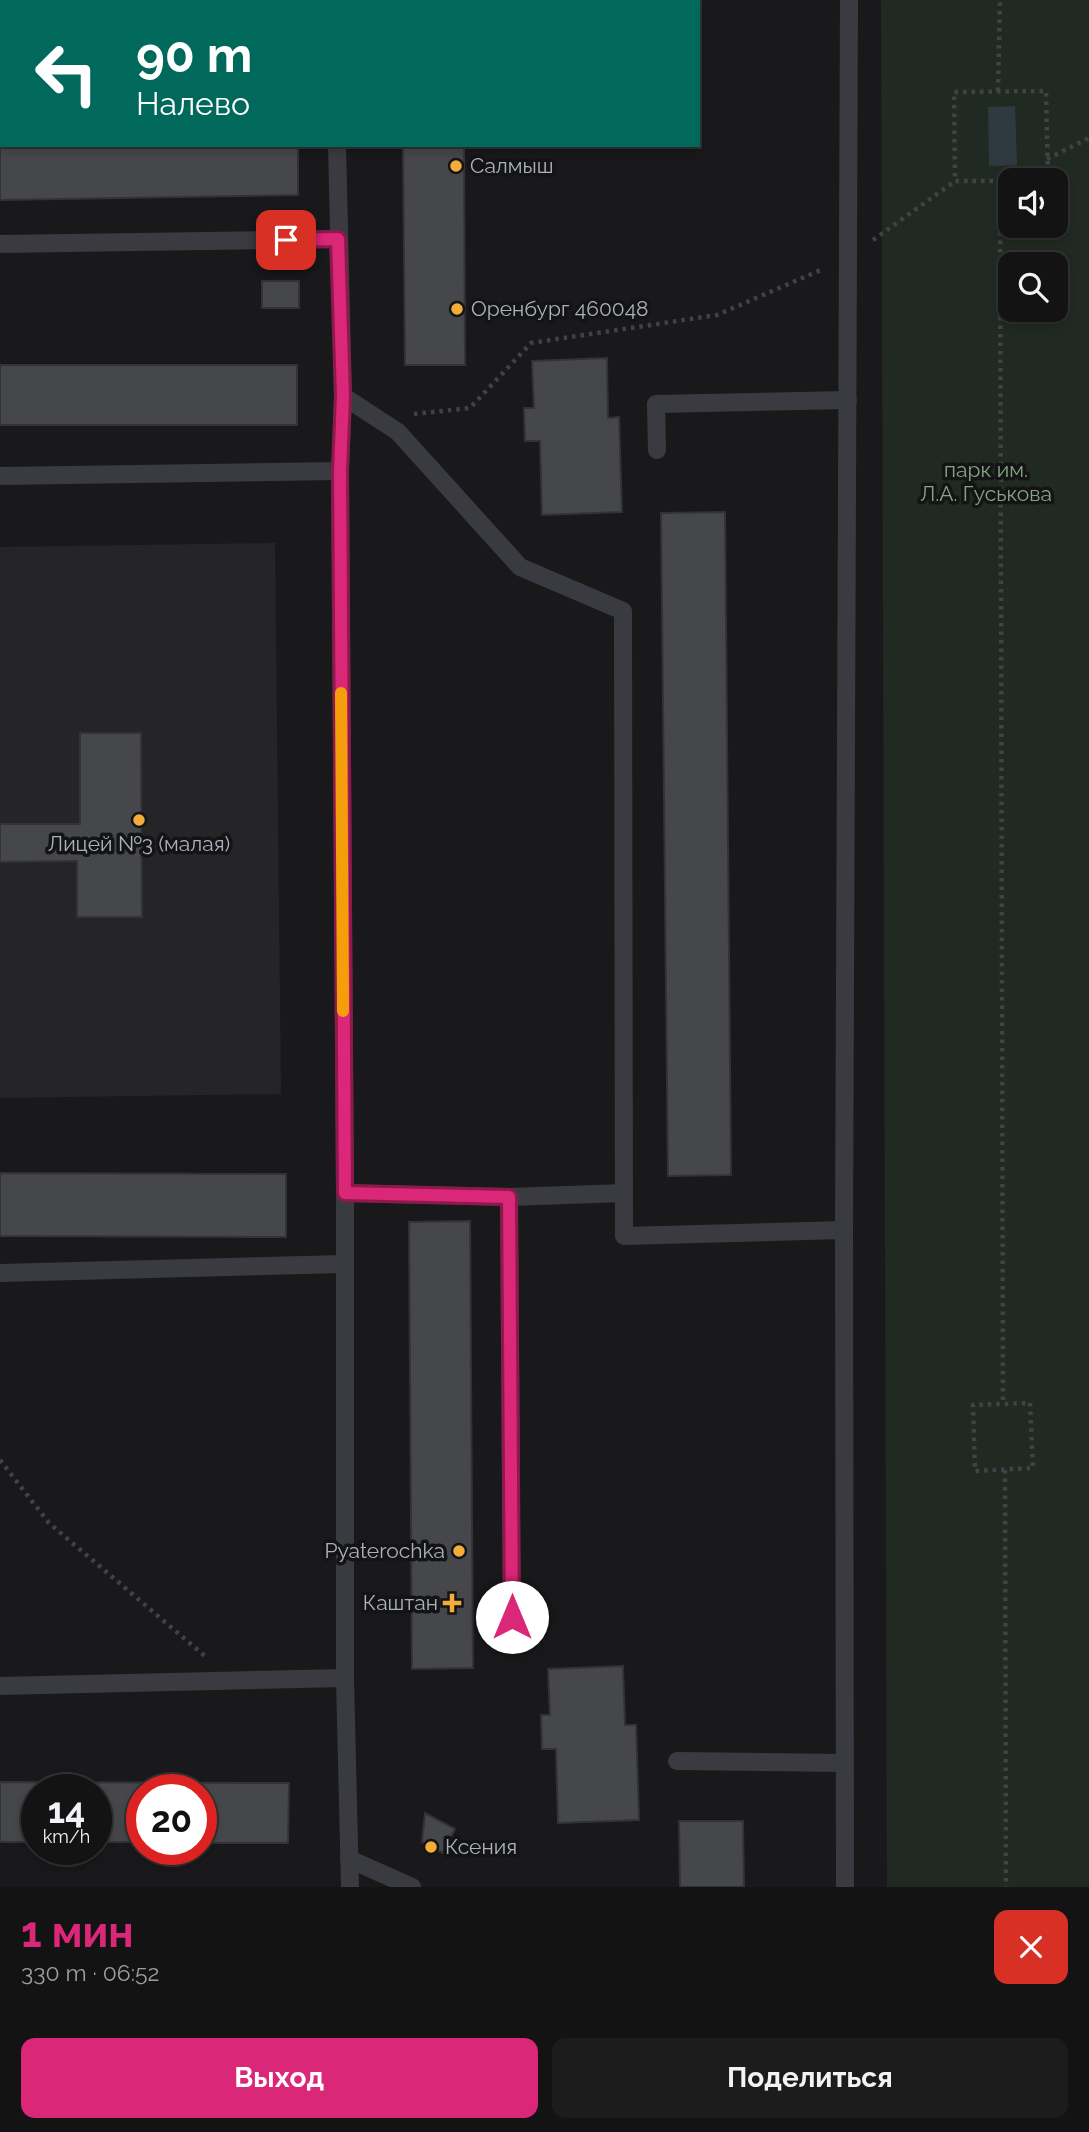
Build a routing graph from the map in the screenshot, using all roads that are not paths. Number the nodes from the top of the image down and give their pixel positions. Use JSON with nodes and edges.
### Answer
{"nodes":[{"id":1,"x":849,"y":0,"type":"edge"},
{"id":2,"x":337,"y":147,"type":"edge"},
{"id":3,"x":338,"y":239,"type":"junction"},
{"id":4,"x":0,"y":244,"type":"edge"},
{"id":5,"x":343,"y":396,"type":"junction"},
{"id":6,"x":848,"y":400,"type":"junction"},
{"id":7,"x":657,"y":450,"type":"dead end"},
{"id":8,"x":340,"y":471,"type":"junction"},
{"id":9,"x":0,"y":476,"type":"edge"},
{"id":10,"x":345,"y":1193,"type":"junction"},
{"id":11,"x":624,"y":1193,"type":"junction"},
{"id":12,"x":509,"y":1197,"type":"junction"},
{"id":13,"x":844,"y":1230,"type":"junction"},
{"id":14,"x":344,"y":1264,"type":"junction"},
{"id":15,"x":0,"y":1273,"type":"edge"},
{"id":16,"x":512,"y":1645,"type":"dead end"},
{"id":17,"x":345,"y":1678,"type":"junction"},
{"id":18,"x":0,"y":1686,"type":"edge"},
{"id":19,"x":677,"y":1761,"type":"dead end"},
{"id":20,"x":844,"y":1763,"type":"junction"},
{"id":21,"x":349,"y":1859,"type":"junction"},
{"id":22,"x":350,"y":1887,"type":"edge"},
{"id":23,"x":412,"y":1887,"type":"edge"},
{"id":24,"x":845,"y":1887,"type":"edge"}],
"edges":[{"from":1,"to":6,"type":"lane"},
{"from":2,"to":3,"type":"lane"},
{"from":3,"to":4,"type":"lane"},
{"from":3,"to":5,"type":"lane"},
{"from":5,"to":8,"type":"lane"},
{"from":5,"to":11,"type":"lane"},
{"from":6,"to":7,"type":"lane"},
{"from":6,"to":13,"type":"lane"},
{"from":8,"to":9,"type":"lane"},
{"from":8,"to":10,"type":"lane"},
{"from":10,"to":12,"type":"lane"},
{"from":10,"to":14,"type":"lane"},
{"from":11,"to":12,"type":"lane"},
{"from":11,"to":13,"type":"lane"},
{"from":12,"to":16,"type":"lane"},
{"from":13,"to":20,"type":"lane"},
{"from":14,"to":15,"type":"lane"},
{"from":14,"to":17,"type":"lane"},
{"from":17,"to":18,"type":"lane"},
{"from":17,"to":21,"type":"lane"},
{"from":19,"to":20,"type":"lane"},
{"from":20,"to":24,"type":"lane"},
{"from":21,"to":22,"type":"lane"},
{"from":21,"to":23,"type":"lane"}]}
